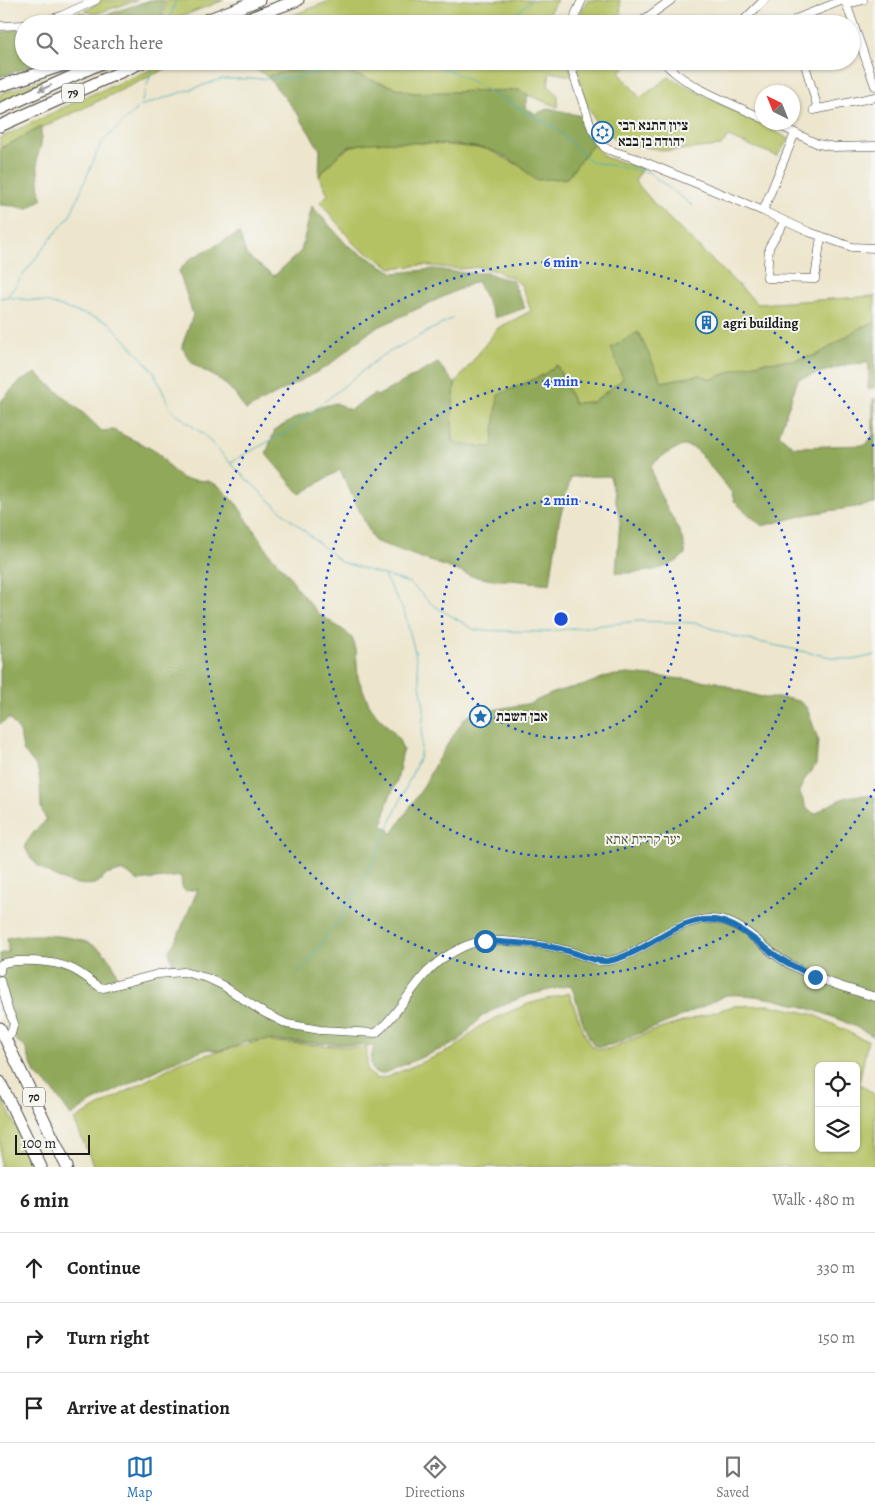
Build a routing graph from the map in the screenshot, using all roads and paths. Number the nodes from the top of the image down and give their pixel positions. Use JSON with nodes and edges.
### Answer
{"nodes":[{"id":1,"x":96,"y":0,"type":"edge"},
{"id":2,"x":259,"y":0,"type":"edge"},
{"id":3,"x":298,"y":0,"type":"edge"},
{"id":4,"x":582,"y":0,"type":"edge"},
{"id":5,"x":671,"y":0,"type":"edge"},
{"id":6,"x":764,"y":0,"type":"edge"},
{"id":7,"x":863,"y":0,"type":"edge"},
{"id":8,"x":845,"y":1,"type":"edge"},
{"id":9,"x":63,"y":15,"type":"edge"},
{"id":10,"x":219,"y":15,"type":"edge"},
{"id":11,"x":258,"y":15,"type":"edge"},
{"id":12,"x":576,"y":15,"type":"edge"},
{"id":13,"x":650,"y":15,"type":"edge"},
{"id":14,"x":749,"y":15,"type":"edge"},
{"id":15,"x":805,"y":15,"type":"edge"},
{"id":16,"x":850,"y":15,"type":"edge"},
{"id":17,"x":0,"y":26,"type":"edge"},
{"id":18,"x":15,"y":26,"type":"edge"},
{"id":19,"x":860,"y":44,"type":"edge"},
{"id":20,"x":49,"y":70,"type":"edge"},
{"id":21,"x":86,"y":70,"type":"edge"},
{"id":22,"x":125,"y":70,"type":"edge"},
{"id":23,"x":572,"y":70,"type":"edge"},
{"id":24,"x":670,"y":70,"type":"edge"},
{"id":25,"x":806,"y":70,"type":"edge"},
{"id":26,"x":0,"y":86,"type":"edge"},
{"id":27,"x":875,"y":86,"type":"edge"},
{"id":28,"x":875,"y":97,"type":"edge"},
{"id":29,"x":48,"y":104,"type":"junction"},
{"id":30,"x":0,"y":109,"type":"edge"},
{"id":31,"x":755,"y":115,"type":"edge"},
{"id":32,"x":0,"y":126,"type":"edge"},
{"id":33,"x":0,"y":130,"type":"edge"},
{"id":34,"x":788,"y":130,"type":"edge"},
{"id":35,"x":794,"y":133,"type":"junction"},
{"id":36,"x":875,"y":146,"type":"edge"},
{"id":37,"x":762,"y":211,"type":"junction"},
{"id":38,"x":785,"y":221,"type":"junction"},
{"id":39,"x":821,"y":236,"type":"junction"},
{"id":40,"x":875,"y":248,"type":"edge"},
{"id":41,"x":0,"y":971,"type":"edge"},
{"id":42,"x":0,"y":980,"type":"edge"},
{"id":43,"x":875,"y":997,"type":"edge"},
{"id":44,"x":0,"y":1028,"type":"edge"},
{"id":45,"x":11,"y":1034,"type":"dead end"},
{"id":46,"x":0,"y":1082,"type":"edge"},
{"id":47,"x":41,"y":1167,"type":"edge"},
{"id":48,"x":67,"y":1167,"type":"edge"}],
"edges":[{"from":1,"to":9,"type":"street"},
{"from":2,"to":10,"type":"highway"},
{"from":3,"to":11,"type":"highway"},
{"from":4,"to":12,"type":"street"},
{"from":5,"to":13,"type":"street"},
{"from":6,"to":14,"type":"street"},
{"from":7,"to":8,"type":"street"},
{"from":8,"to":15,"type":"street"},
{"from":8,"to":16,"type":"street"},
{"from":17,"to":18,"type":"street"},
{"from":19,"to":27,"type":"street"},
{"from":20,"to":26,"type":"highway"},
{"from":21,"to":30,"type":"highway","number":"79","one_way":true},
{"from":22,"to":29,"type":"highway","number":"79"},
{"from":23,"to":37,"type":"street"},
{"from":24,"to":31,"type":"street"},
{"from":25,"to":28,"type":"street"},
{"from":29,"to":32,"type":"highway","number":"79"},
{"from":29,"to":33,"type":"highway"},
{"from":34,"to":35,"type":"street"},
{"from":35,"to":36,"type":"street"},
{"from":35,"to":37,"type":"street"},
{"from":37,"to":38,"type":"street"},
{"from":38,"to":39,"type":"street"},
{"from":38,"to":39,"type":"street"},
{"from":39,"to":40,"type":"street"},
{"from":41,"to":43,"type":"street"},
{"from":42,"to":45,"type":"street"},
{"from":44,"to":48,"type":"highway","number":"70"},
{"from":46,"to":47,"type":"highway","number":"70"}]}
